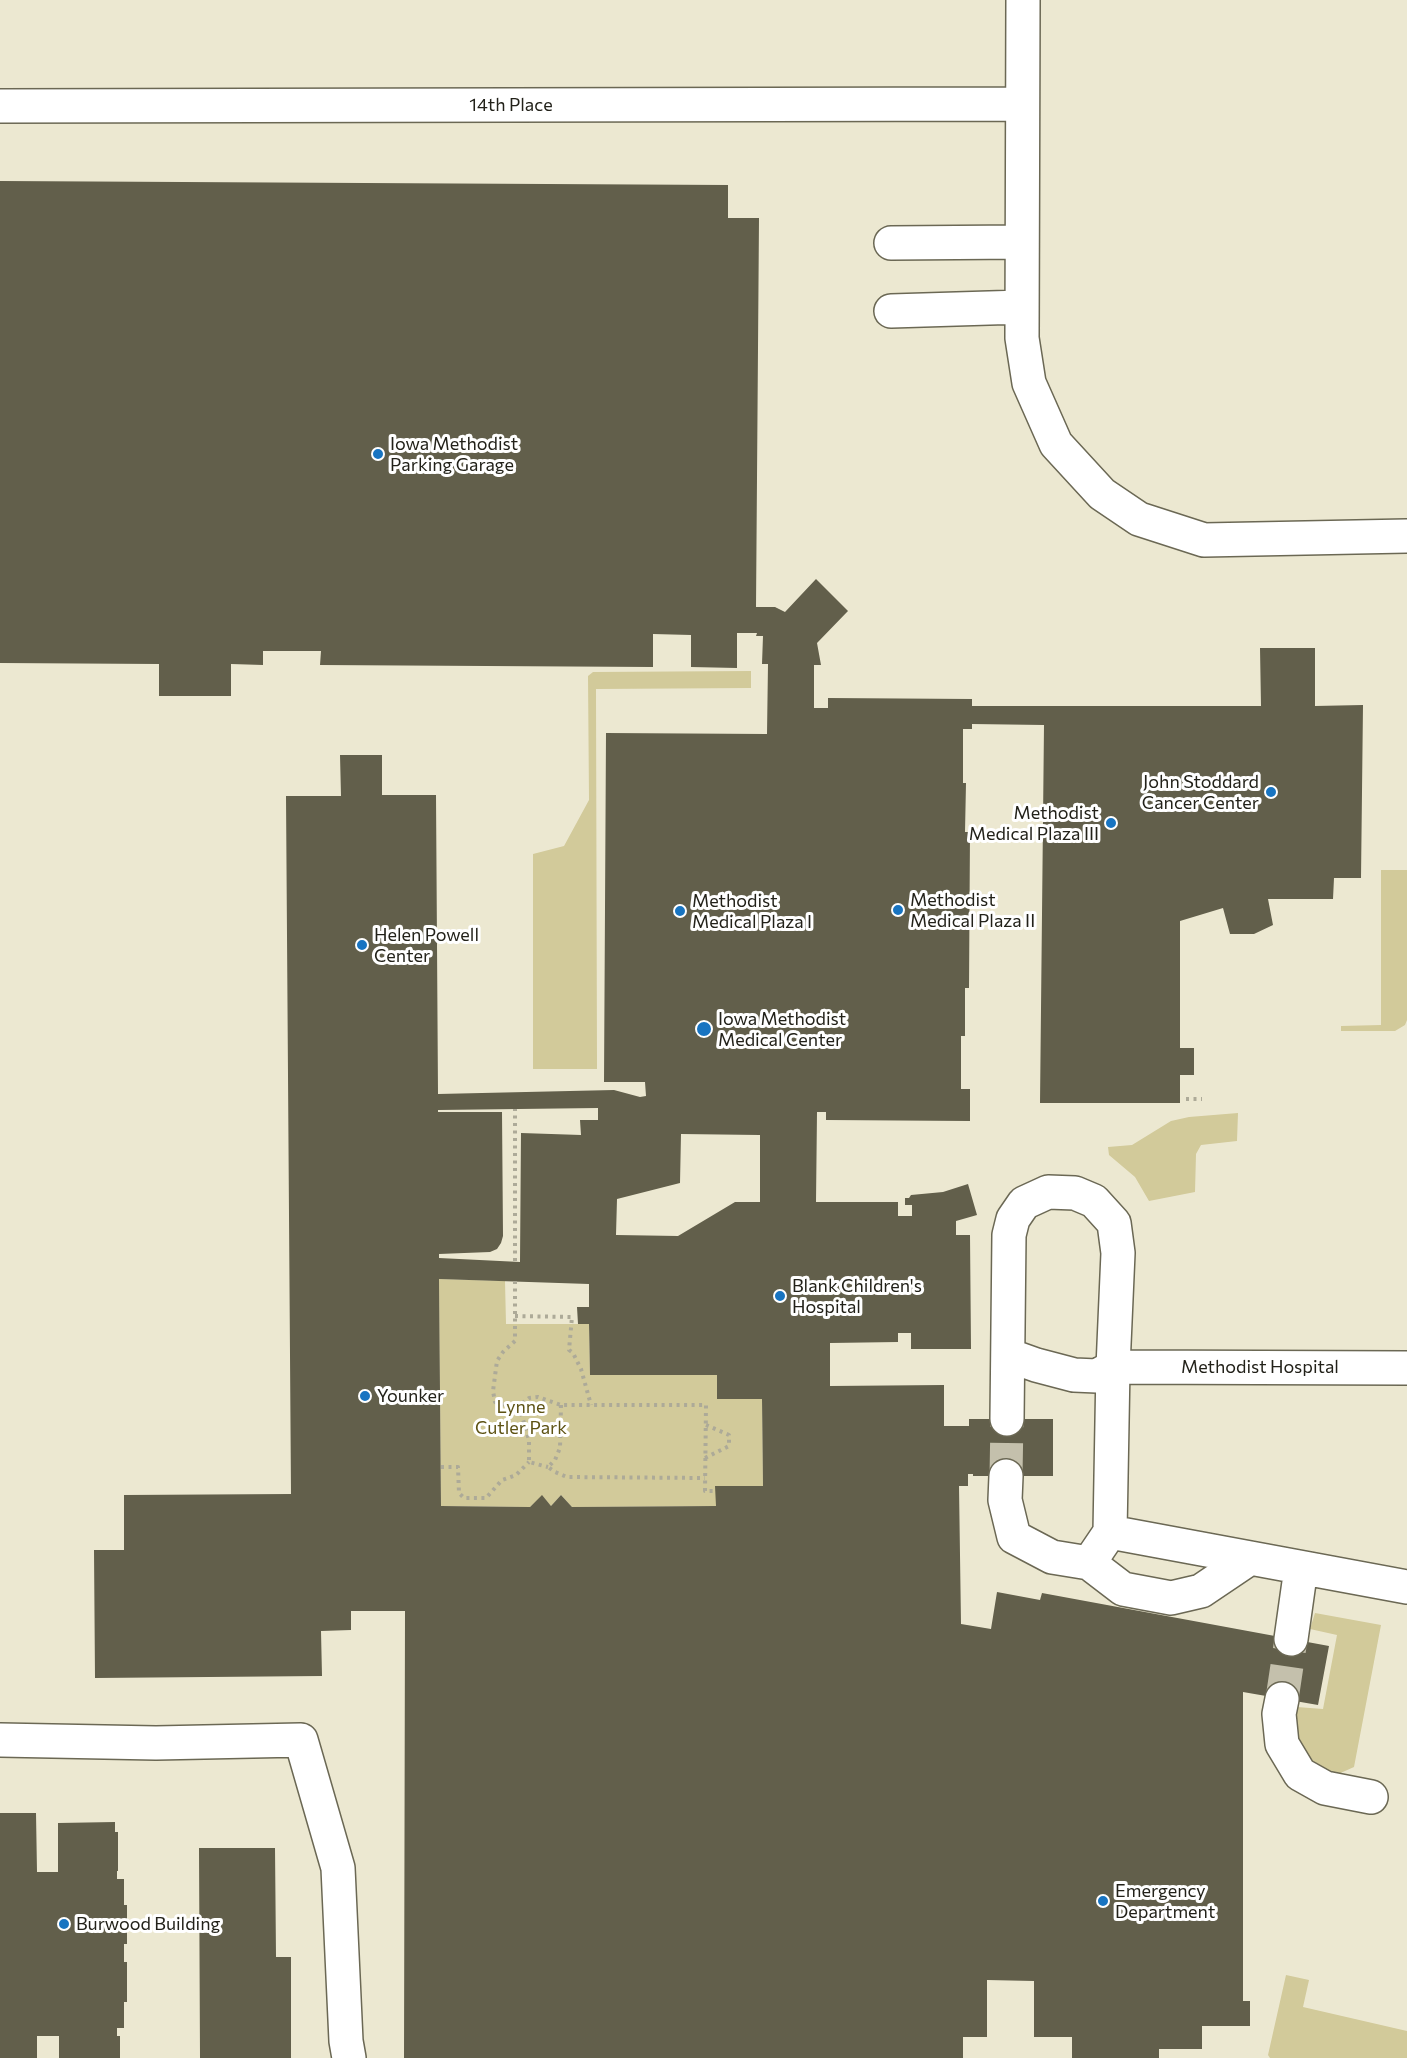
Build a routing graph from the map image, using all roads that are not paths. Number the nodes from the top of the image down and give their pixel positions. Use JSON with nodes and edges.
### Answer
{"nodes":[{"id":1,"x":1023,"y":0,"type":"edge"},
{"id":2,"x":1022,"y":104,"type":"junction"},
{"id":3,"x":0,"y":106,"type":"edge"},
{"id":4,"x":1022,"y":242,"type":"junction"},
{"id":5,"x":891,"y":243,"type":"dead end"},
{"id":6,"x":1022,"y":307,"type":"junction"},
{"id":7,"x":891,"y":311,"type":"dead end"},
{"id":8,"x":1407,"y":536,"type":"edge"},
{"id":9,"x":1008,"y":1355,"type":"junction"},
{"id":10,"x":1113,"y":1367,"type":"junction"},
{"id":11,"x":1407,"y":1368,"type":"edge"},
{"id":12,"x":1007,"y":1419,"type":"tunnel mouth"},
{"id":13,"x":1006,"y":1476,"type":"tunnel mouth"},
{"id":14,"x":1110,"y":1532,"type":"junction"},
{"id":15,"x":1250,"y":1558,"type":"junction"},
{"id":16,"x":1089,"y":1563,"type":"junction"},
{"id":17,"x":1301,"y":1568,"type":"junction"},
{"id":18,"x":1407,"y":1587,"type":"edge"},
{"id":19,"x":1291,"y":1639,"type":"tunnel mouth"},
{"id":20,"x":1282,"y":1699,"type":"tunnel mouth"},
{"id":21,"x":0,"y":1740,"type":"edge"},
{"id":22,"x":1371,"y":1797,"type":"dead end"},
{"id":23,"x":349,"y":2058,"type":"edge"}],
"edges":[{"from":1,"to":2,"type":"street"},
{"from":2,"to":3,"type":"street","name":"14th Place"},
{"from":2,"to":4,"type":"street"},
{"from":4,"to":5,"type":"street"},
{"from":4,"to":6,"type":"street"},
{"from":6,"to":7,"type":"street"},
{"from":6,"to":8,"type":"street"},
{"from":9,"to":10,"type":"street","name":"Methodist Hospital"},
{"from":9,"to":10,"type":"street"},
{"from":9,"to":12,"type":"street"},
{"from":10,"to":11,"type":"street","name":"Methodist Hospital"},
{"from":10,"to":14,"type":"street"},
{"from":13,"to":16,"type":"street"},
{"from":14,"to":15,"type":"street"},
{"from":14,"to":16,"type":"street"},
{"from":15,"to":16,"type":"street"},
{"from":15,"to":17,"type":"street"},
{"from":17,"to":18,"type":"street"},
{"from":17,"to":19,"type":"street"},
{"from":20,"to":22,"type":"street"},
{"from":21,"to":23,"type":"street"}]}
